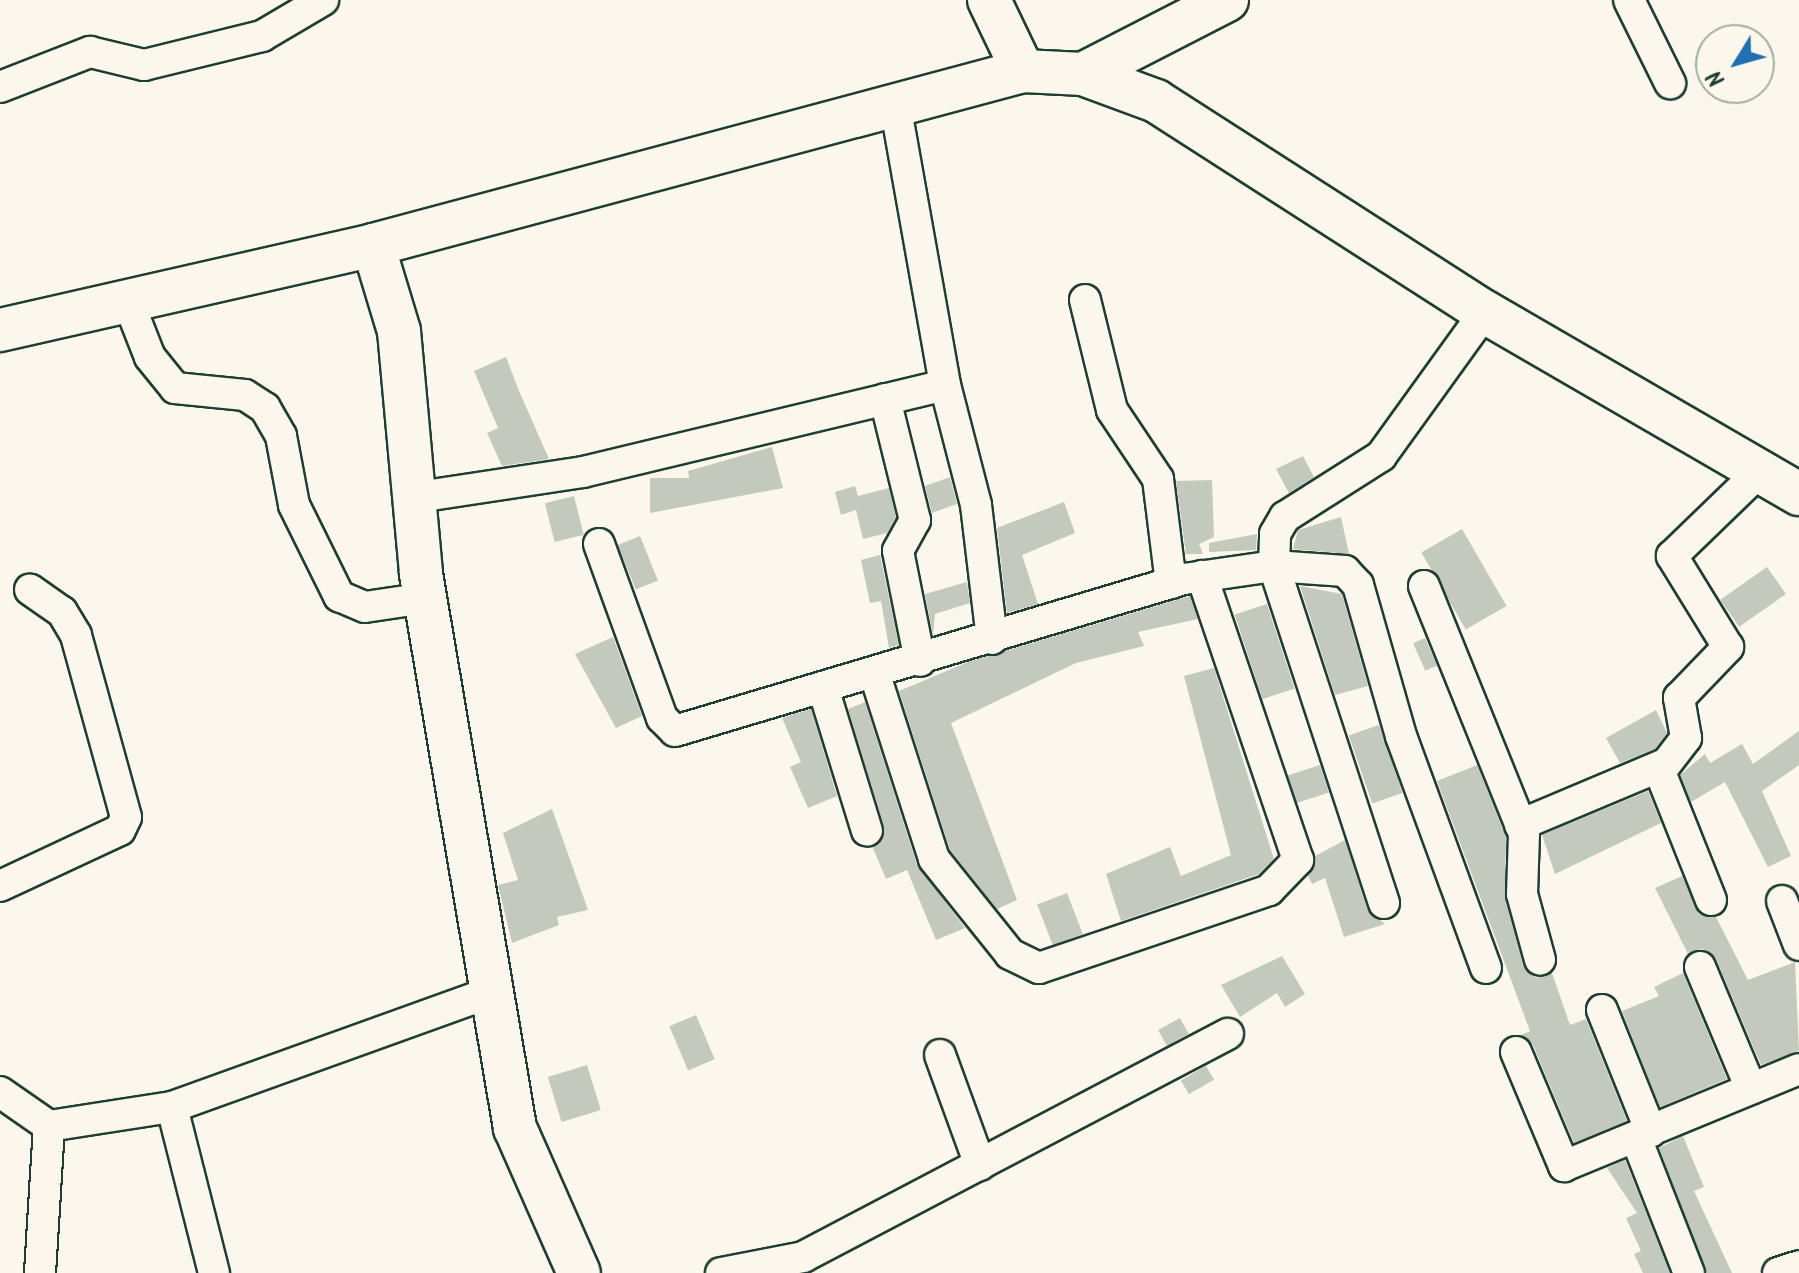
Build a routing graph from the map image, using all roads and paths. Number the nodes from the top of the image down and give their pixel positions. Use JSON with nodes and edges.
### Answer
{"nodes":[{"id":1,"x":323,"y":0,"type":"edge"},
{"id":2,"x":989,"y":0,"type":"edge"},
{"id":3,"x":1227,"y":0,"type":"edge"},
{"id":4,"x":1629,"y":0,"type":"edge"},
{"id":5,"x":1023,"y":71,"type":"junction"},
{"id":6,"x":1083,"y":74,"type":"junction"},
{"id":7,"x":1670,"y":83,"type":"dead end"},
{"id":8,"x":0,"y":87,"type":"edge"},
{"id":9,"x":895,"y":104,"type":"junction"},
{"id":10,"x":373,"y":245,"type":"junction"},
{"id":11,"x":1085,"y":300,"type":"dead end"},
{"id":12,"x":128,"y":301,"type":"junction"},
{"id":13,"x":1485,"y":312,"type":"junction"},
{"id":14,"x":0,"y":330,"type":"edge"},
{"id":15,"x":945,"y":385,"type":"junction"},
{"id":16,"x":885,"y":399,"type":"junction"},
{"id":17,"x":1760,"y":471,"type":"junction"},
{"id":18,"x":1799,"y":494,"type":"edge"},
{"id":19,"x":418,"y":497,"type":"junction"},
{"id":20,"x":599,"y":544,"type":"dead end"},
{"id":21,"x":1274,"y":566,"type":"junction"},
{"id":22,"x":1202,"y":576,"type":"junction"},
{"id":23,"x":1171,"y":583,"type":"junction"},
{"id":24,"x":1424,"y":586,"type":"dead end"},
{"id":25,"x":30,"y":590,"type":"dead end"},
{"id":26,"x":425,"y":598,"type":"junction"},
{"id":27,"x":992,"y":639,"type":"junction"},
{"id":28,"x":920,"y":661,"type":"junction"},
{"id":29,"x":875,"y":675,"type":"junction"},
{"id":30,"x":824,"y":691,"type":"junction"},
{"id":31,"x":1665,"y":764,"type":"junction"},
{"id":32,"x":1520,"y":825,"type":"junction"},
{"id":33,"x":867,"y":831,"type":"dead end"},
{"id":34,"x":0,"y":886,"type":"edge"},
{"id":35,"x":1711,"y":900,"type":"dead end"},
{"id":36,"x":1782,"y":901,"type":"dead end"},
{"id":37,"x":1384,"y":903,"type":"dead end"},
{"id":38,"x":1799,"y":945,"type":"edge"},
{"id":39,"x":1540,"y":960,"type":"dead end"},
{"id":40,"x":1700,"y":967,"type":"dead end"},
{"id":41,"x":1486,"y":968,"type":"dead end"},
{"id":42,"x":491,"y":992,"type":"junction"},
{"id":43,"x":1602,"y":1010,"type":"dead end"},
{"id":44,"x":1228,"y":1034,"type":"dead end"},
{"id":45,"x":1516,"y":1052,"type":"dead end"},
{"id":46,"x":940,"y":1055,"type":"dead end"},
{"id":47,"x":1799,"y":1069,"type":"edge"},
{"id":48,"x":1751,"y":1089,"type":"junction"},
{"id":49,"x":0,"y":1092,"type":"edge"},
{"id":50,"x":172,"y":1107,"type":"junction"},
{"id":51,"x":49,"y":1126,"type":"junction"},
{"id":52,"x":1644,"y":1135,"type":"junction"},
{"id":53,"x":980,"y":1165,"type":"junction"},
{"id":54,"x":1799,"y":1266,"type":"edge"},
{"id":55,"x":40,"y":1273,"type":"edge"},
{"id":56,"x":214,"y":1273,"type":"edge"},
{"id":57,"x":579,"y":1273,"type":"edge"},
{"id":58,"x":721,"y":1273,"type":"edge"},
{"id":59,"x":1689,"y":1273,"type":"edge"},
{"id":60,"x":1778,"y":1273,"type":"edge"}],
"edges":[{"from":1,"to":8,"type":"street"},
{"from":2,"to":5,"type":"main road"},
{"from":3,"to":6,"type":"main road"},
{"from":4,"to":7,"type":"street"},
{"from":5,"to":6,"type":"main road"},
{"from":5,"to":9,"type":"main road"},
{"from":6,"to":13,"type":"main road"},
{"from":9,"to":10,"type":"main road"},
{"from":9,"to":15,"type":"street"},
{"from":10,"to":12,"type":"main road"},
{"from":10,"to":19,"type":"main road"},
{"from":11,"to":23,"type":"street"},
{"from":12,"to":14,"type":"main road"},
{"from":12,"to":26,"type":"street"},
{"from":13,"to":17,"type":"main road"},
{"from":13,"to":21,"type":"street"},
{"from":15,"to":16,"type":"street"},
{"from":15,"to":27,"type":"street"},
{"from":16,"to":19,"type":"street"},
{"from":16,"to":28,"type":"street"},
{"from":17,"to":18,"type":"main road"},
{"from":17,"to":31,"type":"street"},
{"from":19,"to":26,"type":"main road"},
{"from":20,"to":30,"type":"street"},
{"from":21,"to":22,"type":"street"},
{"from":21,"to":37,"type":"street"},
{"from":21,"to":41,"type":"street"},
{"from":22,"to":23,"type":"street"},
{"from":22,"to":29,"type":"street"},
{"from":23,"to":27,"type":"street"},
{"from":24,"to":32,"type":"street"},
{"from":25,"to":34,"type":"street"},
{"from":26,"to":42,"type":"main road"},
{"from":27,"to":28,"type":"street"},
{"from":28,"to":29,"type":"street"},
{"from":29,"to":30,"type":"street"},
{"from":30,"to":33,"type":"street"},
{"from":31,"to":32,"type":"street"},
{"from":31,"to":35,"type":"street"},
{"from":32,"to":39,"type":"street"},
{"from":36,"to":38,"type":"street"},
{"from":40,"to":48,"type":"street"},
{"from":42,"to":50,"type":"street"},
{"from":42,"to":57,"type":"main road"},
{"from":43,"to":52,"type":"street"},
{"from":44,"to":53,"type":"street"},
{"from":45,"to":52,"type":"street"},
{"from":46,"to":53,"type":"street"},
{"from":47,"to":48,"type":"street"},
{"from":48,"to":52,"type":"street"},
{"from":49,"to":51,"type":"street"},
{"from":50,"to":51,"type":"street"},
{"from":50,"to":56,"type":"street"},
{"from":51,"to":55,"type":"street"},
{"from":52,"to":59,"type":"street"},
{"from":53,"to":58,"type":"street"},
{"from":54,"to":60,"type":"street"}]}
